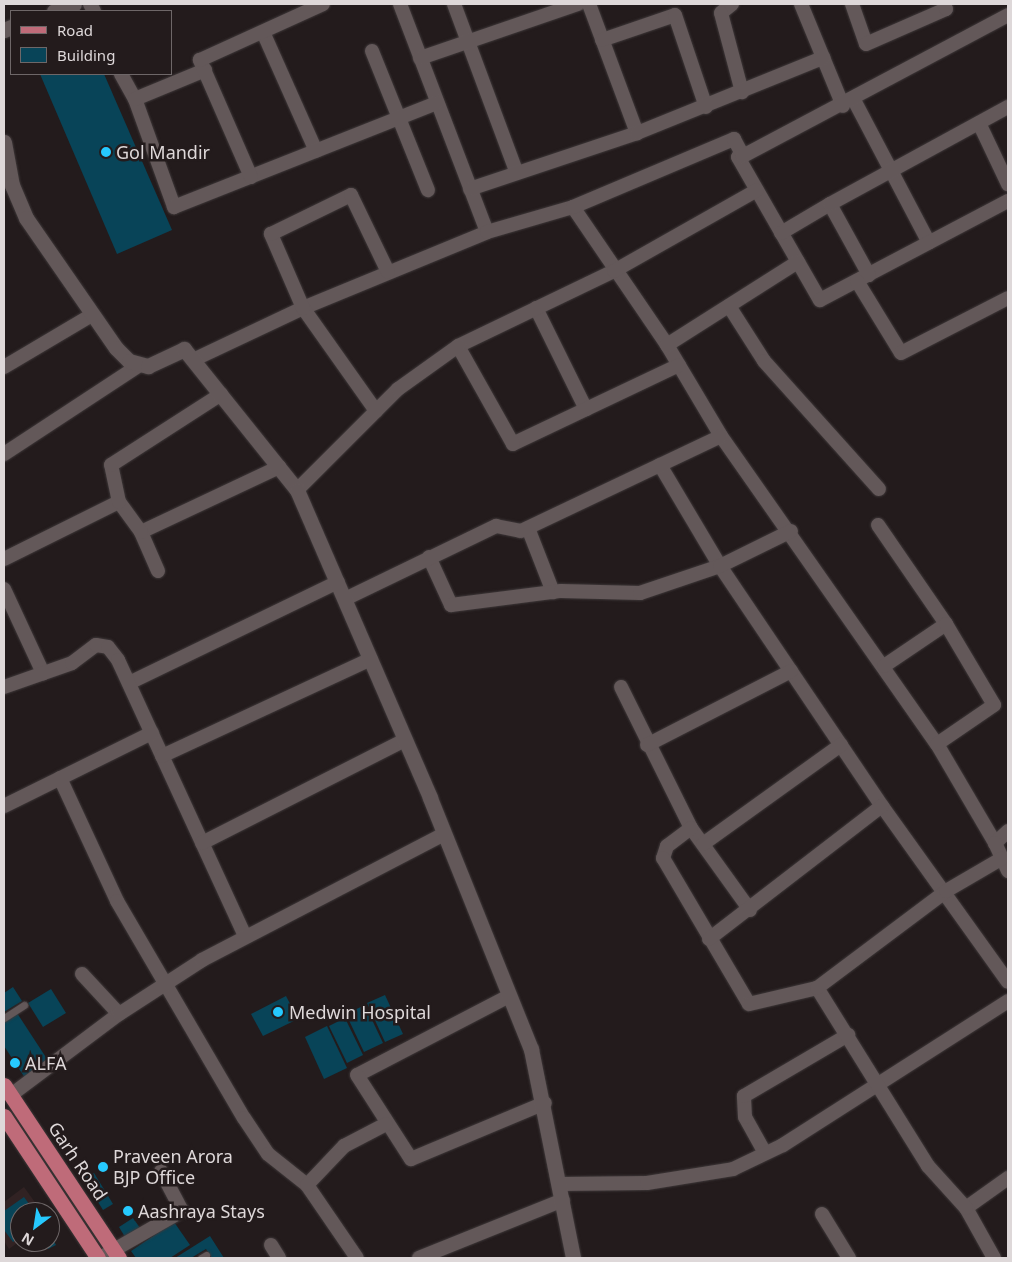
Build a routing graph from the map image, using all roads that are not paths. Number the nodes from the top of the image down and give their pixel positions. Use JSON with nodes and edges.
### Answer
{"nodes":[{"id":1,"x":74,"y":4,"type":"edge"},
{"id":2,"x":323,"y":4,"type":"edge"},
{"id":3,"x":400,"y":4,"type":"edge"},
{"id":4,"x":454,"y":4,"type":"edge"},
{"id":5,"x":578,"y":4,"type":"edge"},
{"id":6,"x":589,"y":4,"type":"edge"},
{"id":7,"x":732,"y":4,"type":"edge"},
{"id":8,"x":801,"y":4,"type":"edge"},
{"id":9,"x":852,"y":4,"type":"edge"},
{"id":10,"x":944,"y":4,"type":"edge"},
{"id":11,"x":550,"y":8,"type":"edge"},
{"id":12,"x":57,"y":10,"type":"edge"},
{"id":13,"x":1008,"y":14,"type":"edge"},
{"id":14,"x":263,"y":32,"type":"junction"},
{"id":15,"x":602,"y":40,"type":"junction"},
{"id":16,"x":468,"y":41,"type":"junction"},
{"id":17,"x":372,"y":51,"type":"dead end"},
{"id":18,"x":420,"y":58,"type":"junction"},
{"id":19,"x":823,"y":58,"type":"junction"},
{"id":20,"x":204,"y":70,"type":"junction"},
{"id":21,"x":121,"y":75,"type":"edge"},
{"id":22,"x":742,"y":92,"type":"junction"},
{"id":23,"x":135,"y":99,"type":"junction"},
{"id":24,"x":437,"y":103,"type":"junction"},
{"id":25,"x":848,"y":103,"type":"junction"},
{"id":26,"x":706,"y":107,"type":"junction"},
{"id":27,"x":1008,"y":107,"type":"edge"},
{"id":28,"x":398,"y":119,"type":"junction"},
{"id":29,"x":979,"y":123,"type":"junction"},
{"id":30,"x":637,"y":133,"type":"junction"},
{"id":31,"x":4,"y":142,"type":"edge"},
{"id":32,"x":316,"y":151,"type":"junction"},
{"id":33,"x":743,"y":156,"type":"junction"},
{"id":34,"x":6,"y":170,"type":"edge"},
{"id":35,"x":891,"y":170,"type":"junction"},
{"id":36,"x":517,"y":173,"type":"junction"},
{"id":37,"x":251,"y":177,"type":"junction"},
{"id":38,"x":1008,"y":184,"type":"edge"},
{"id":39,"x":470,"y":189,"type":"junction"},
{"id":40,"x":428,"y":190,"type":"dead end"},
{"id":41,"x":757,"y":190,"type":"junction"},
{"id":42,"x":1008,"y":201,"type":"edge"},
{"id":43,"x":830,"y":204,"type":"junction"},
{"id":44,"x":573,"y":207,"type":"junction"},
{"id":45,"x":487,"y":232,"type":"junction"},
{"id":46,"x":781,"y":233,"type":"junction"},
{"id":47,"x":929,"y":243,"type":"junction"},
{"id":48,"x":798,"y":262,"type":"junction"},
{"id":49,"x":614,"y":271,"type":"junction"},
{"id":50,"x":388,"y":272,"type":"junction"},
{"id":51,"x":863,"y":278,"type":"junction"},
{"id":52,"x":1008,"y":298,"type":"edge"},
{"id":53,"x":729,"y":306,"type":"junction"},
{"id":54,"x":303,"y":308,"type":"junction"},
{"id":55,"x":536,"y":308,"type":"junction"},
{"id":56,"x":92,"y":316,"type":"junction"},
{"id":57,"x":458,"y":346,"type":"junction"},
{"id":58,"x":667,"y":346,"type":"junction"},
{"id":59,"x":193,"y":360,"type":"junction"},
{"id":60,"x":679,"y":365,"type":"junction"},
{"id":61,"x":138,"y":366,"type":"junction"},
{"id":62,"x":4,"y":368,"type":"edge"},
{"id":63,"x":220,"y":394,"type":"junction"},
{"id":64,"x":586,"y":409,"type":"junction"},
{"id":65,"x":376,"y":411,"type":"junction"},
{"id":66,"x":721,"y":436,"type":"junction"},
{"id":67,"x":4,"y":454,"type":"edge"},
{"id":68,"x":660,"y":465,"type":"junction"},
{"id":69,"x":279,"y":467,"type":"junction"},
{"id":70,"x":879,"y":489,"type":"dead end"},
{"id":71,"x":297,"y":490,"type":"junction"},
{"id":72,"x":119,"y":502,"type":"junction"},
{"id":73,"x":878,"y":525,"type":"dead end"},
{"id":74,"x":528,"y":528,"type":"junction"},
{"id":75,"x":791,"y":531,"type":"junction"},
{"id":76,"x":141,"y":532,"type":"junction"},
{"id":77,"x":430,"y":556,"type":"junction"},
{"id":78,"x":4,"y":560,"type":"edge"},
{"id":79,"x":720,"y":566,"type":"junction"},
{"id":80,"x":158,"y":571,"type":"dead end"},
{"id":81,"x":338,"y":582,"type":"junction"},
{"id":82,"x":4,"y":589,"type":"edge"},
{"id":83,"x":553,"y":592,"type":"junction"},
{"id":84,"x":345,"y":599,"type":"junction"},
{"id":85,"x":946,"y":624,"type":"junction"},
{"id":86,"x":371,"y":659,"type":"junction"},
{"id":87,"x":884,"y":666,"type":"junction"},
{"id":88,"x":791,"y":671,"type":"junction"},
{"id":89,"x":43,"y":673,"type":"junction"},
{"id":90,"x":129,"y":683,"type":"junction"},
{"id":91,"x":621,"y":687,"type":"dead end"},
{"id":92,"x":4,"y":688,"type":"edge"},
{"id":93,"x":152,"y":734,"type":"junction"},
{"id":94,"x":405,"y":740,"type":"junction"},
{"id":95,"x":938,"y":744,"type":"junction"},
{"id":96,"x":647,"y":745,"type":"junction"},
{"id":97,"x":841,"y":745,"type":"junction"},
{"id":98,"x":162,"y":756,"type":"junction"},
{"id":99,"x":60,"y":778,"type":"junction"},
{"id":100,"x":4,"y":806,"type":"edge"},
{"id":101,"x":882,"y":806,"type":"junction"},
{"id":102,"x":691,"y":828,"type":"junction"},
{"id":103,"x":1008,"y":831,"type":"edge"},
{"id":104,"x":444,"y":834,"type":"junction"},
{"id":105,"x":202,"y":843,"type":"junction"},
{"id":106,"x":995,"y":843,"type":"junction"},
{"id":107,"x":703,"y":844,"type":"junction"},
{"id":108,"x":1005,"y":865,"type":"edge"},
{"id":109,"x":946,"y":891,"type":"junction"},
{"id":110,"x":750,"y":910,"type":"junction"},
{"id":111,"x":245,"y":936,"type":"junction"},
{"id":112,"x":709,"y":939,"type":"junction"},
{"id":113,"x":82,"y":974,"type":"dead end"},
{"id":114,"x":1008,"y":982,"type":"edge"},
{"id":115,"x":164,"y":985,"type":"junction"},
{"id":116,"x":818,"y":988,"type":"junction"},
{"id":117,"x":509,"y":996,"type":"junction"},
{"id":118,"x":1008,"y":1001,"type":"edge"},
{"id":119,"x":24,"y":1005,"type":"dead end"},
{"id":120,"x":118,"y":1014,"type":"junction"},
{"id":121,"x":4,"y":1018,"type":"edge"},
{"id":122,"x":848,"y":1035,"type":"junction"},
{"id":123,"x":879,"y":1082,"type":"junction"},
{"id":124,"x":8,"y":1090,"type":"edge"},
{"id":125,"x":545,"y":1104,"type":"junction"},
{"id":126,"x":4,"y":1116,"type":"edge"},
{"id":127,"x":386,"y":1124,"type":"junction"},
{"id":128,"x":765,"y":1153,"type":"junction"},
{"id":129,"x":161,"y":1171,"type":"dead end"},
{"id":130,"x":1008,"y":1178,"type":"edge"},
{"id":131,"x":560,"y":1184,"type":"junction"},
{"id":132,"x":307,"y":1185,"type":"junction"},
{"id":133,"x":563,"y":1200,"type":"junction"},
{"id":134,"x":966,"y":1208,"type":"junction"},
{"id":135,"x":88,"y":1211,"type":"junction"},
{"id":136,"x":822,"y":1214,"type":"dead end"},
{"id":137,"x":72,"y":1220,"type":"junction"},
{"id":138,"x":271,"y":1245,"type":"dead end"},
{"id":139,"x":117,"y":1254,"type":"edge"},
{"id":140,"x":99,"y":1258,"type":"edge"},
{"id":141,"x":279,"y":1258,"type":"edge"},
{"id":142,"x":357,"y":1258,"type":"edge"},
{"id":143,"x":419,"y":1258,"type":"edge"},
{"id":144,"x":572,"y":1258,"type":"edge"},
{"id":145,"x":849,"y":1258,"type":"edge"},
{"id":146,"x":994,"y":1258,"type":"edge"}],
"edges":[{"from":1,"to":12,"type":"street"},
{"from":2,"to":14,"type":"street"},
{"from":3,"to":18,"type":"street"},
{"from":4,"to":16,"type":"street"},
{"from":5,"to":11,"type":"street"},
{"from":6,"to":15,"type":"street"},
{"from":7,"to":22,"type":"street"},
{"from":8,"to":19,"type":"street"},
{"from":9,"to":10,"type":"street"},
{"from":11,"to":16,"type":"street"},
{"from":13,"to":25,"type":"street"},
{"from":14,"to":20,"type":"street"},
{"from":14,"to":32,"type":"street"},
{"from":15,"to":26,"type":"street"},
{"from":15,"to":30,"type":"street"},
{"from":16,"to":18,"type":"street"},
{"from":16,"to":36,"type":"street"},
{"from":17,"to":28,"type":"street"},
{"from":18,"to":24,"type":"street"},
{"from":19,"to":22,"type":"street"},
{"from":19,"to":25,"type":"street"},
{"from":20,"to":23,"type":"street"},
{"from":20,"to":37,"type":"street"},
{"from":21,"to":23,"type":"street"},
{"from":22,"to":26,"type":"street"},
{"from":23,"to":37,"type":"street"},
{"from":24,"to":28,"type":"street"},
{"from":24,"to":39,"type":"street"},
{"from":25,"to":33,"type":"street"},
{"from":25,"to":35,"type":"street"},
{"from":26,"to":30,"type":"street"},
{"from":27,"to":29,"type":"street"},
{"from":28,"to":32,"type":"street"},
{"from":28,"to":40,"type":"street"},
{"from":29,"to":35,"type":"street"},
{"from":29,"to":38,"type":"street"},
{"from":30,"to":36,"type":"street"},
{"from":31,"to":34,"type":"street"},
{"from":32,"to":37,"type":"street"},
{"from":33,"to":41,"type":"street"},
{"from":33,"to":44,"type":"street"},
{"from":34,"to":56,"type":"street"},
{"from":35,"to":43,"type":"street"},
{"from":35,"to":47,"type":"street"},
{"from":36,"to":39,"type":"street"},
{"from":39,"to":45,"type":"street"},
{"from":41,"to":46,"type":"street"},
{"from":41,"to":49,"type":"street"},
{"from":42,"to":47,"type":"street"},
{"from":43,"to":46,"type":"street"},
{"from":43,"to":51,"type":"street"},
{"from":44,"to":45,"type":"street"},
{"from":44,"to":49,"type":"street"},
{"from":45,"to":50,"type":"street"},
{"from":46,"to":48,"type":"street"},
{"from":47,"to":51,"type":"street"},
{"from":48,"to":51,"type":"street"},
{"from":48,"to":53,"type":"street"},
{"from":49,"to":55,"type":"street"},
{"from":49,"to":58,"type":"street"},
{"from":50,"to":54,"type":"street"},
{"from":50,"to":54,"type":"street"},
{"from":51,"to":52,"type":"street"},
{"from":53,"to":58,"type":"street"},
{"from":53,"to":70,"type":"street"},
{"from":54,"to":59,"type":"street"},
{"from":54,"to":65,"type":"street"},
{"from":55,"to":57,"type":"street"},
{"from":55,"to":64,"type":"street"},
{"from":56,"to":61,"type":"street"},
{"from":56,"to":62,"type":"street"},
{"from":57,"to":64,"type":"street"},
{"from":57,"to":65,"type":"street"},
{"from":58,"to":60,"type":"street"},
{"from":59,"to":61,"type":"street"},
{"from":59,"to":63,"type":"street"},
{"from":60,"to":64,"type":"street"},
{"from":60,"to":66,"type":"street"},
{"from":61,"to":67,"type":"street"},
{"from":63,"to":69,"type":"street"},
{"from":63,"to":72,"type":"street"},
{"from":65,"to":71,"type":"street"},
{"from":66,"to":68,"type":"street"},
{"from":66,"to":75,"type":"street"},
{"from":68,"to":74,"type":"street"},
{"from":68,"to":79,"type":"street"},
{"from":69,"to":71,"type":"street"},
{"from":69,"to":76,"type":"street"},
{"from":71,"to":81,"type":"street"},
{"from":72,"to":76,"type":"street"},
{"from":72,"to":78,"type":"street"},
{"from":73,"to":85,"type":"street"},
{"from":74,"to":77,"type":"street"},
{"from":74,"to":83,"type":"street"},
{"from":75,"to":79,"type":"street"},
{"from":75,"to":87,"type":"street"},
{"from":76,"to":80,"type":"street"},
{"from":77,"to":83,"type":"street"},
{"from":77,"to":84,"type":"street"},
{"from":79,"to":83,"type":"street"},
{"from":79,"to":88,"type":"street"},
{"from":81,"to":84,"type":"street"},
{"from":81,"to":90,"type":"street"},
{"from":82,"to":89,"type":"street"},
{"from":84,"to":86,"type":"street"},
{"from":85,"to":87,"type":"street"},
{"from":85,"to":95,"type":"street"},
{"from":86,"to":94,"type":"street"},
{"from":86,"to":98,"type":"street"},
{"from":87,"to":95,"type":"street"},
{"from":88,"to":96,"type":"street"},
{"from":88,"to":97,"type":"street"},
{"from":89,"to":90,"type":"street"},
{"from":89,"to":92,"type":"street"},
{"from":90,"to":93,"type":"street"},
{"from":91,"to":96,"type":"street"},
{"from":93,"to":98,"type":"street"},
{"from":93,"to":99,"type":"street"},
{"from":94,"to":104,"type":"street"},
{"from":94,"to":105,"type":"street"},
{"from":95,"to":106,"type":"street"},
{"from":96,"to":102,"type":"street"},
{"from":97,"to":101,"type":"street"},
{"from":97,"to":107,"type":"street"},
{"from":98,"to":105,"type":"street"},
{"from":99,"to":100,"type":"street"},
{"from":99,"to":115,"type":"street"},
{"from":101,"to":109,"type":"street"},
{"from":101,"to":110,"type":"street"},
{"from":102,"to":107,"type":"street"},
{"from":102,"to":112,"type":"street"},
{"from":103,"to":106,"type":"street"},
{"from":104,"to":111,"type":"street"},
{"from":104,"to":117,"type":"street"},
{"from":105,"to":111,"type":"street"},
{"from":106,"to":108,"type":"street"},
{"from":107,"to":110,"type":"street"},
{"from":108,"to":109,"type":"street"},
{"from":109,"to":114,"type":"street"},
{"from":109,"to":116,"type":"street"},
{"from":110,"to":112,"type":"street"},
{"from":111,"to":115,"type":"street"},
{"from":112,"to":116,"type":"street"},
{"from":113,"to":120,"type":"street"},
{"from":115,"to":120,"type":"street"},
{"from":115,"to":132,"type":"street"},
{"from":116,"to":122,"type":"street"},
{"from":117,"to":125,"type":"street"},
{"from":117,"to":127,"type":"street"},
{"from":118,"to":123,"type":"street"},
{"from":119,"to":121,"type":"lane"},
{"from":120,"to":124,"type":"street"},
{"from":122,"to":123,"type":"street"},
{"from":122,"to":128,"type":"street"},
{"from":123,"to":128,"type":"street"},
{"from":123,"to":134,"type":"street"},
{"from":124,"to":135,"type":"main road","name":"Garh Road"},
{"from":125,"to":127,"type":"street"},
{"from":125,"to":131,"type":"street"},
{"from":126,"to":137,"type":"main road","name":"Garh Road"},
{"from":127,"to":132,"type":"street"},
{"from":128,"to":131,"type":"street"},
{"from":129,"to":139,"type":"street"},
{"from":130,"to":134,"type":"street"},
{"from":131,"to":133,"type":"street"},
{"from":132,"to":142,"type":"street"},
{"from":133,"to":143,"type":"street"},
{"from":133,"to":144,"type":"street"},
{"from":134,"to":146,"type":"street"},
{"from":135,"to":137,"type":"main road"},
{"from":135,"to":139,"type":"main road","name":"Garh Road"},
{"from":136,"to":145,"type":"street"},
{"from":137,"to":140,"type":"main road","name":"Garh Road"},
{"from":138,"to":141,"type":"street"},
{"from":139,"to":140,"type":"street"}]}
